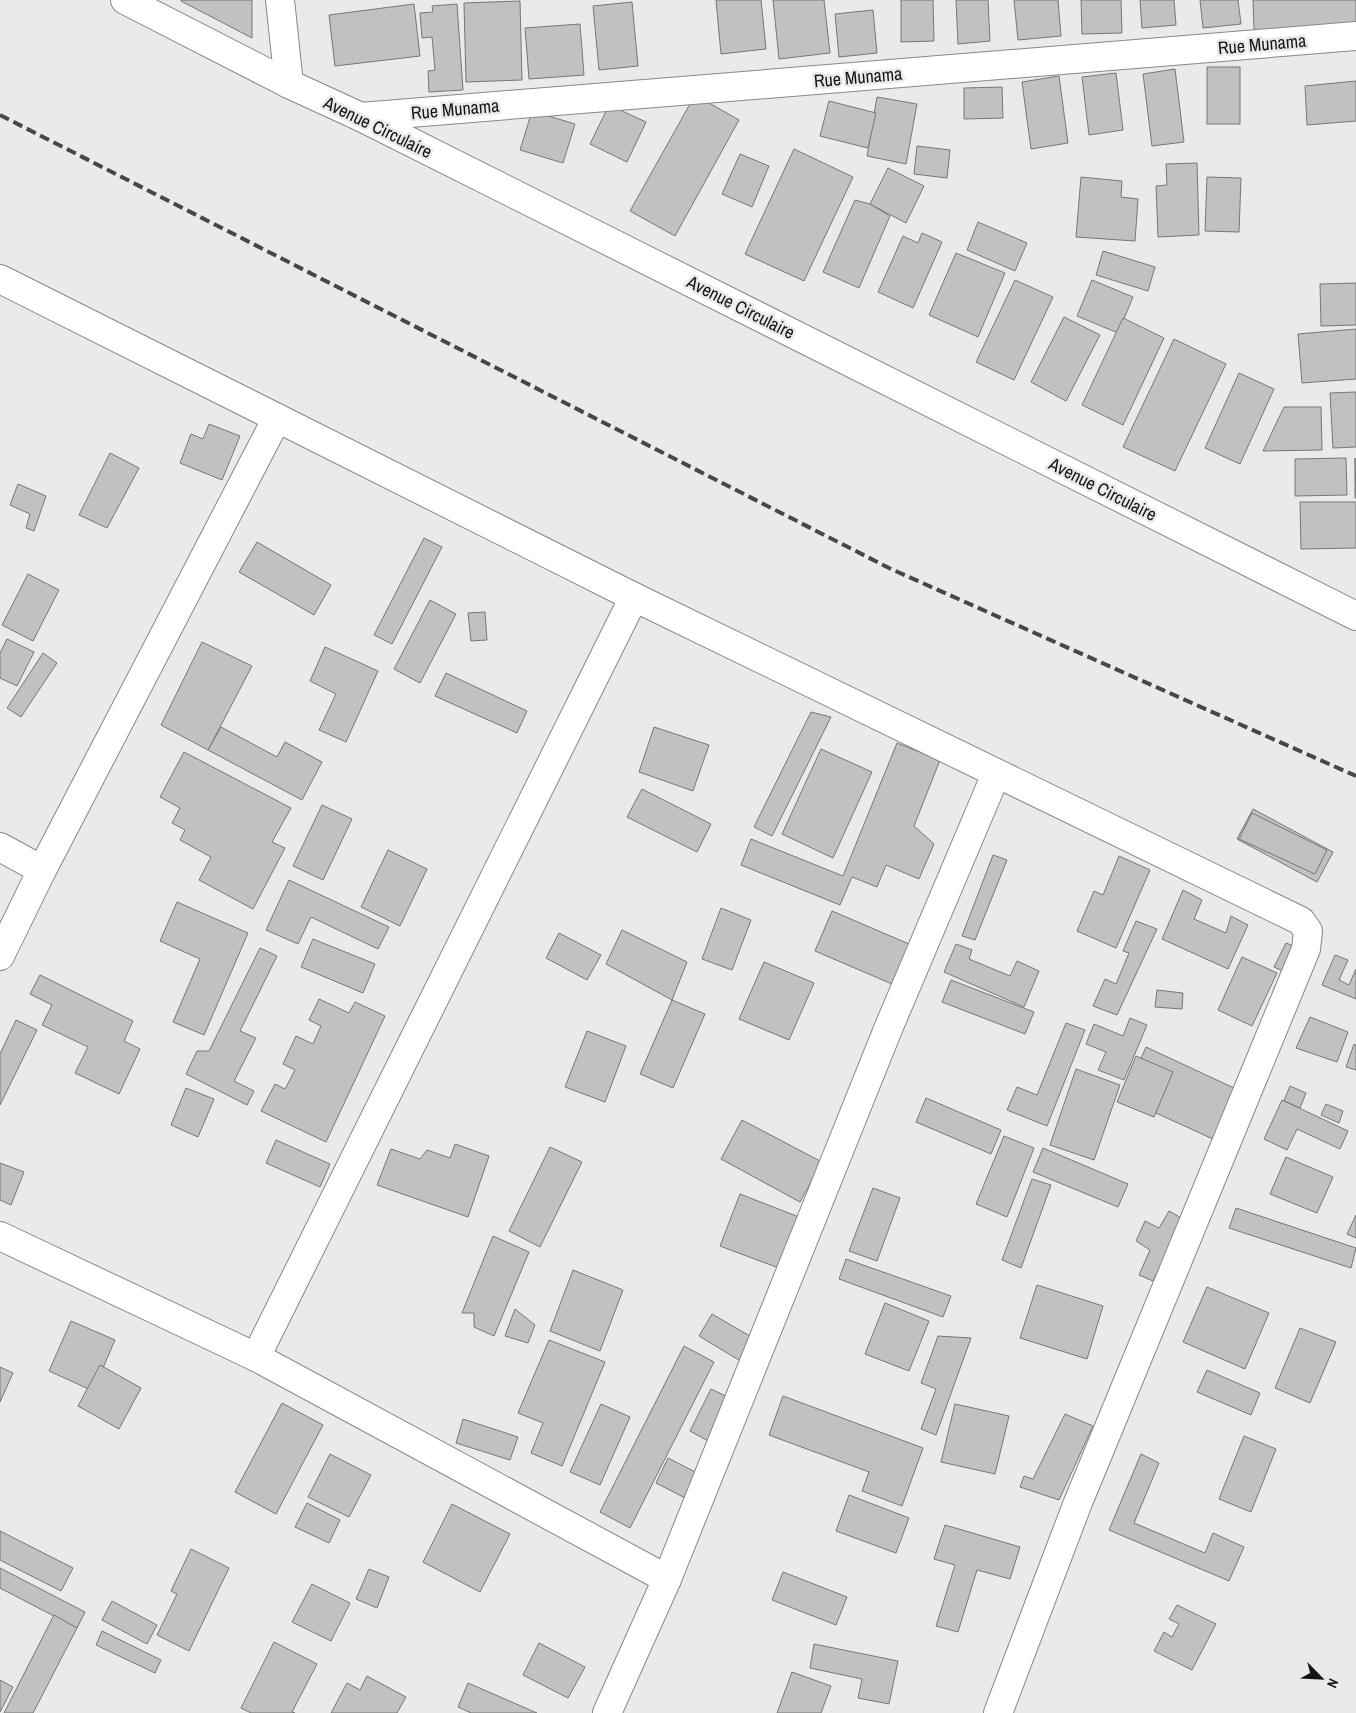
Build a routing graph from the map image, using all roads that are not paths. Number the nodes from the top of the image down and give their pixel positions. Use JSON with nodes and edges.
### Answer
{"nodes":[{"id":1,"x":125,"y":0,"type":"edge"},
{"id":2,"x":280,"y":0,"type":"edge"},
{"id":3,"x":1356,"y":36,"type":"edge"},
{"id":4,"x":289,"y":84,"type":"junction"},
{"id":5,"x":361,"y":117,"type":"junction"},
{"id":6,"x":0,"y":279,"type":"edge"},
{"id":7,"x":277,"y":418,"type":"junction"},
{"id":8,"x":634,"y":597,"type":"junction"},
{"id":9,"x":1356,"y":616,"type":"edge"},
{"id":10,"x":996,"y":774,"type":"junction"},
{"id":11,"x":0,"y":847,"type":"edge"},
{"id":12,"x":42,"y":870,"type":"junction"},
{"id":13,"x":0,"y":956,"type":"edge"},
{"id":14,"x":0,"y":1236,"type":"edge"},
{"id":15,"x":256,"y":1357,"type":"junction"},
{"id":16,"x":666,"y":1579,"type":"junction"},
{"id":17,"x":606,"y":1713,"type":"edge"},
{"id":18,"x":998,"y":1713,"type":"edge"}],
"edges":[{"from":1,"to":4,"type":"street","name":"Avenue Circulaire"},
{"from":2,"to":4,"type":"street"},
{"from":3,"to":5,"type":"street","name":"Rue Munama"},
{"from":4,"to":5,"type":"street","name":"Avenue Circulaire"},
{"from":5,"to":9,"type":"street","name":"Avenue Circulaire"},
{"from":6,"to":7,"type":"street"},
{"from":7,"to":8,"type":"street"},
{"from":7,"to":12,"type":"street"},
{"from":8,"to":10,"type":"street"},
{"from":8,"to":15,"type":"street"},
{"from":10,"to":16,"type":"street"},
{"from":10,"to":18,"type":"street"},
{"from":11,"to":12,"type":"street"},
{"from":12,"to":13,"type":"street"},
{"from":14,"to":15,"type":"street"},
{"from":15,"to":16,"type":"street"},
{"from":16,"to":17,"type":"street"}]}
